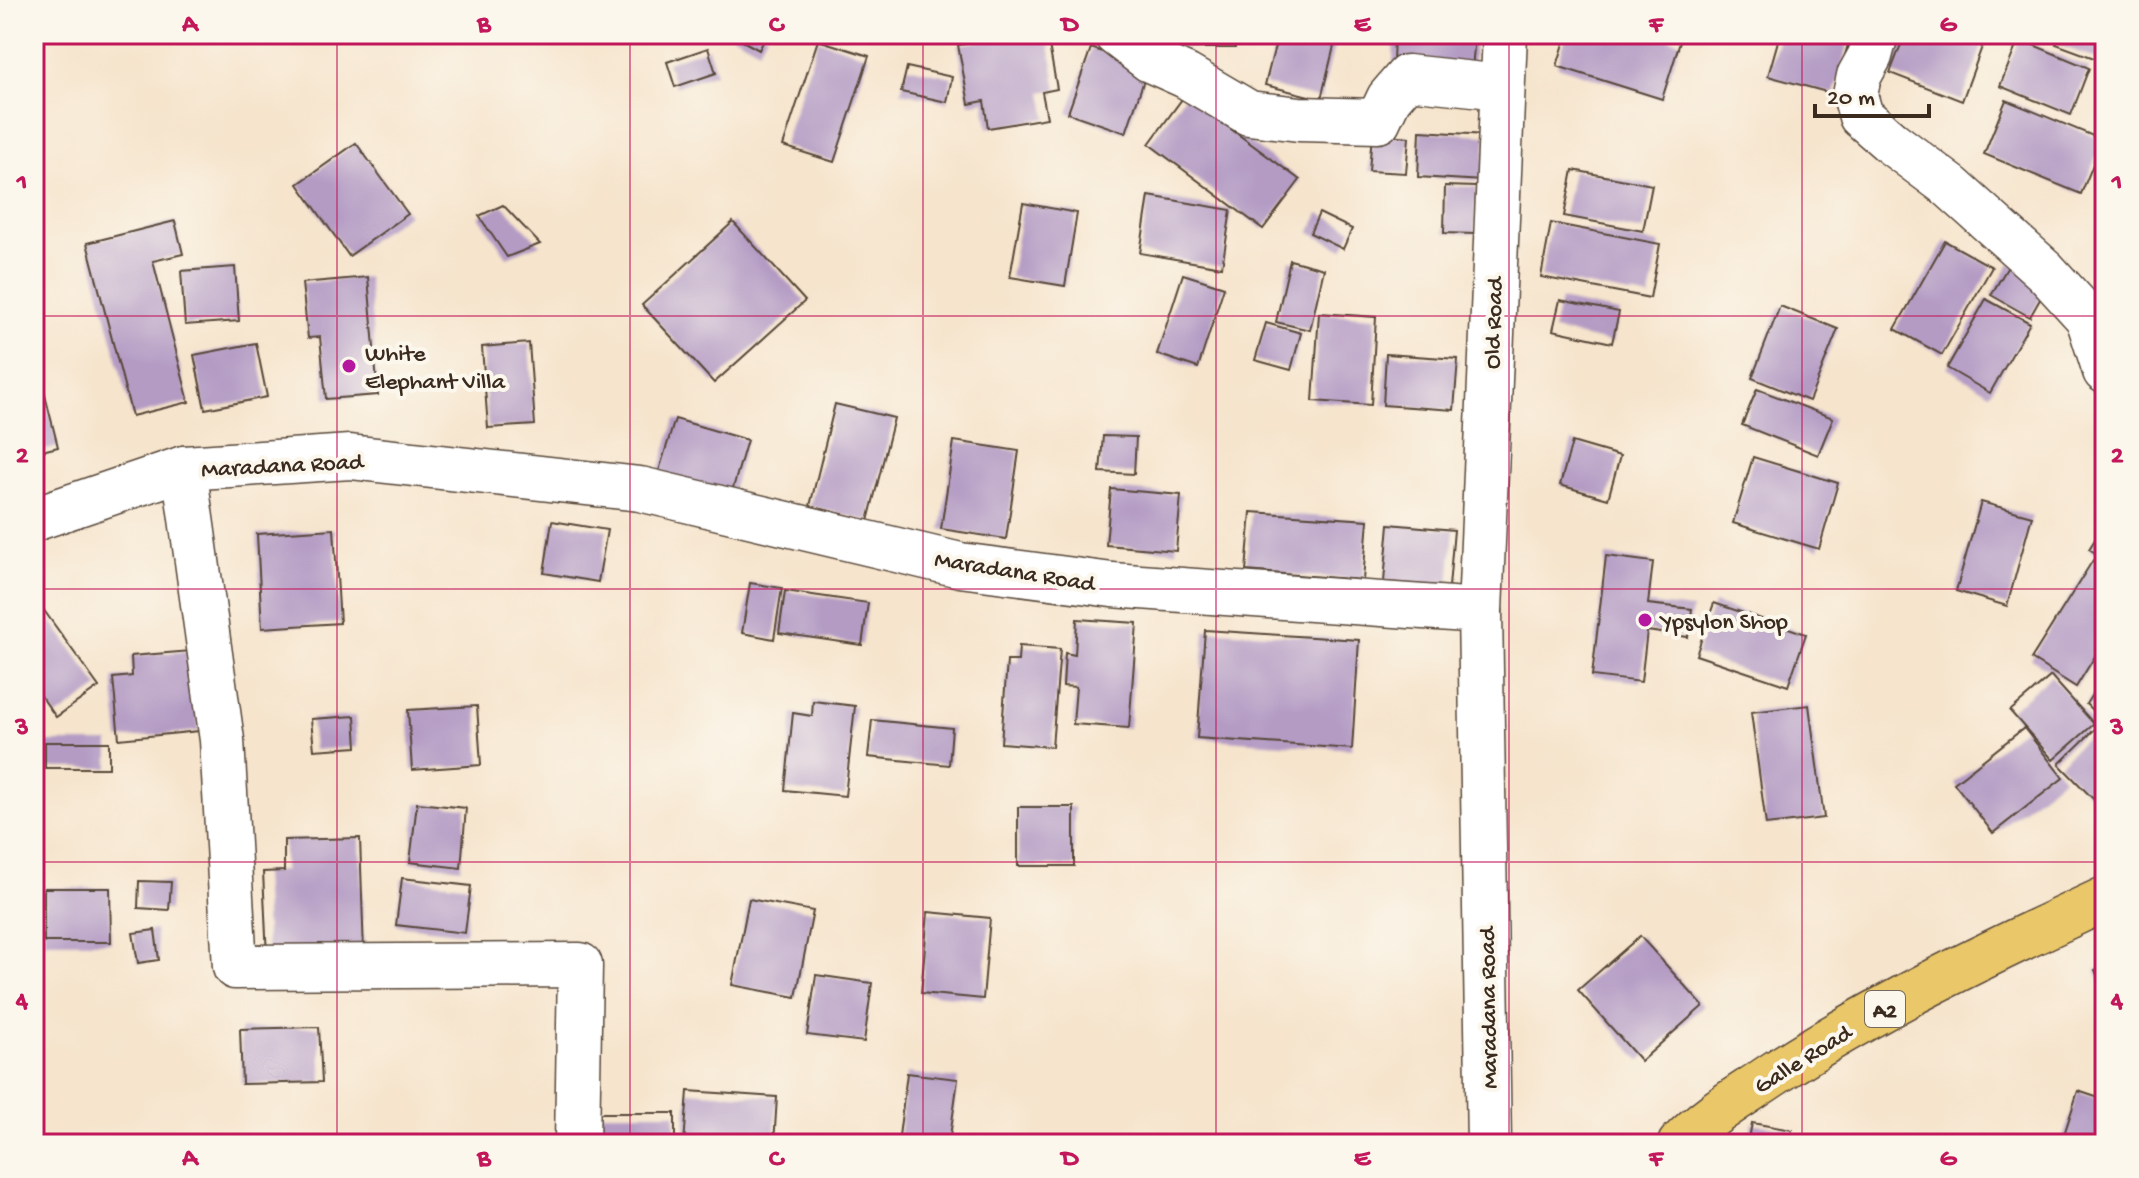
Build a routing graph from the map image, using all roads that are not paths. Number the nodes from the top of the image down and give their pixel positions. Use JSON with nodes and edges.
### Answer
{"nodes":[{"id":1,"x":1116,"y":34,"type":"edge"},
{"id":2,"x":1505,"y":34,"type":"edge"},
{"id":3,"x":1876,"y":34,"type":"edge"},
{"id":4,"x":1502,"y":87,"type":"junction"},
{"id":5,"x":2105,"y":371,"type":"edge"},
{"id":6,"x":184,"y":468,"type":"junction"},
{"id":7,"x":34,"y":519,"type":"edge"},
{"id":8,"x":1480,"y":611,"type":"junction"},
{"id":9,"x":2105,"y":899,"type":"edge"},
{"id":10,"x":577,"y":1144,"type":"edge"},
{"id":11,"x":1489,"y":1144,"type":"edge"},
{"id":12,"x":1680,"y":1144,"type":"edge"}],
"edges":[{"from":1,"to":4,"type":"street"},
{"from":2,"to":4,"type":"street","name":"Old Road"},
{"from":3,"to":5,"type":"street"},
{"from":4,"to":8,"type":"street","name":"Old Road"},
{"from":6,"to":7,"type":"street","name":"Maradana Road"},
{"from":6,"to":8,"type":"street","name":"Maradana Road"},
{"from":6,"to":10,"type":"street"},
{"from":8,"to":11,"type":"street","name":"Maradana Road"},
{"from":9,"to":12,"type":"highway","name":"Galle Road","number":"A2"}]}
